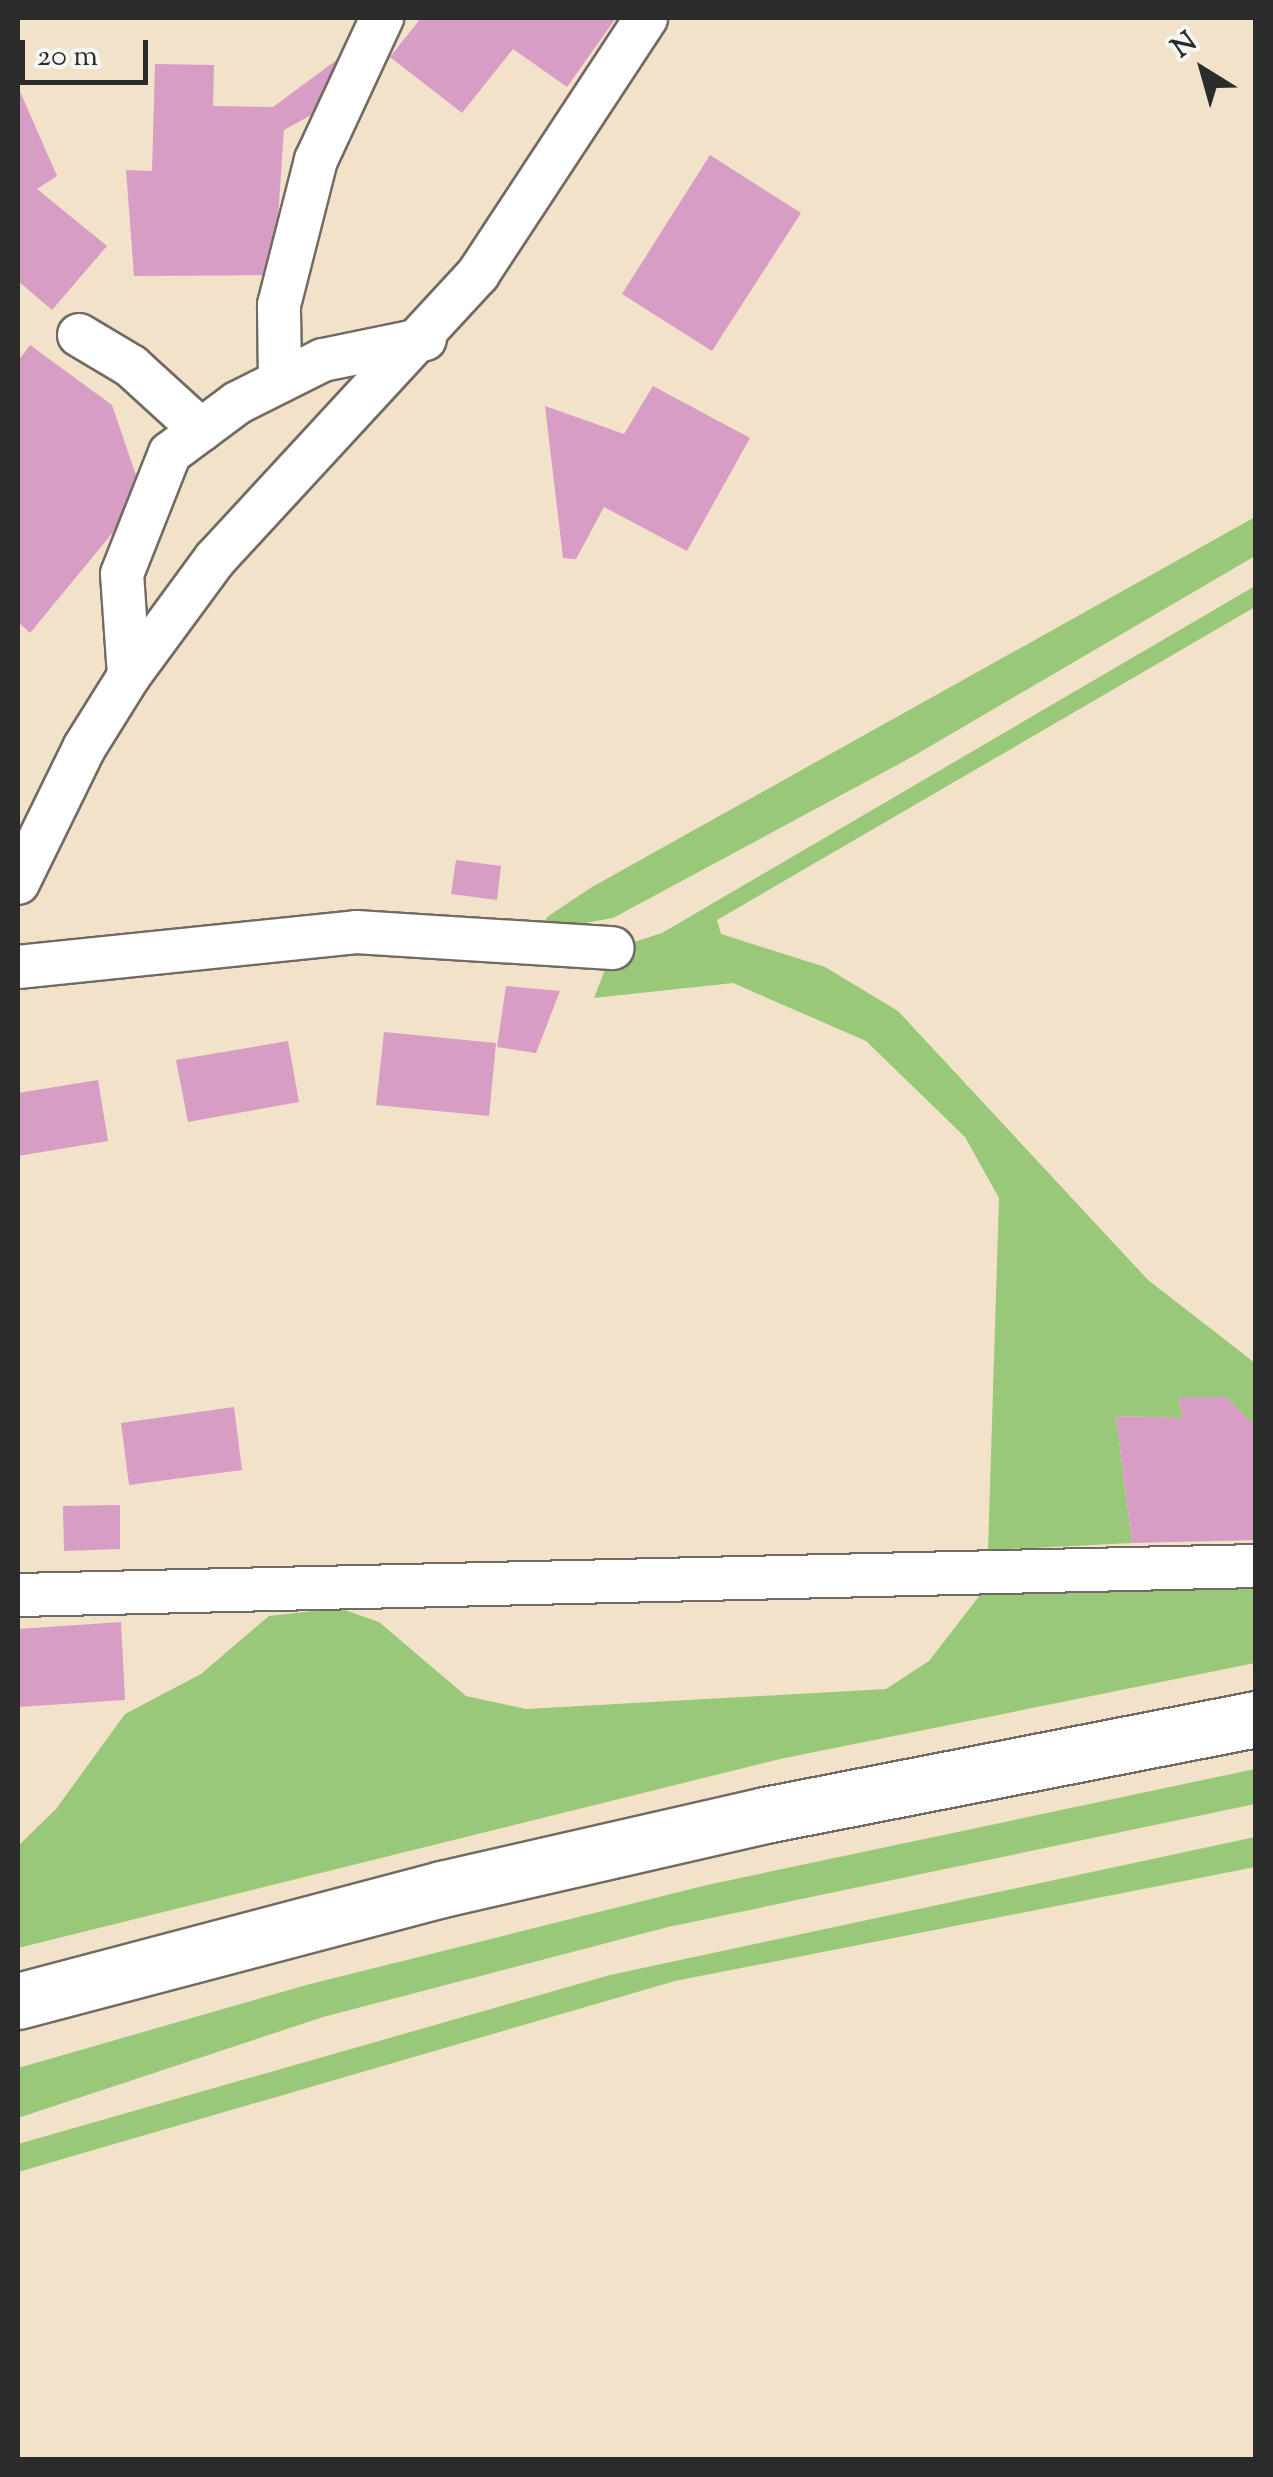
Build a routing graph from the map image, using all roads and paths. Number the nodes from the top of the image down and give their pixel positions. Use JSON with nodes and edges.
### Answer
{"nodes":[{"id":1,"x":382,"y":18,"type":"edge"},
{"id":2,"x":646,"y":18,"type":"edge"},
{"id":3,"x":80,"y":336,"type":"dead end"},
{"id":4,"x":424,"y":339,"type":"junction"},
{"id":5,"x":280,"y":381,"type":"junction"},
{"id":6,"x":201,"y":430,"type":"junction"},
{"id":7,"x":128,"y":676,"type":"junction"},
{"id":8,"x":18,"y":884,"type":"edge"},
{"id":9,"x":612,"y":948,"type":"dead end"},
{"id":10,"x":18,"y":967,"type":"edge"},
{"id":11,"x":1256,"y":1566,"type":"edge"},
{"id":12,"x":18,"y":1595,"type":"edge"},
{"id":13,"x":1256,"y":1718,"type":"edge"},
{"id":14,"x":18,"y":2001,"type":"edge"}],
"edges":[{"from":1,"to":5,"type":"street"},
{"from":2,"to":4,"type":"street"},
{"from":3,"to":6,"type":"street"},
{"from":4,"to":5,"type":"street"},
{"from":4,"to":7,"type":"street"},
{"from":5,"to":6,"type":"street"},
{"from":6,"to":7,"type":"street"},
{"from":7,"to":8,"type":"street"},
{"from":9,"to":10,"type":"street"},
{"from":11,"to":12,"type":"street"},
{"from":13,"to":14,"type":"main road"}]}
